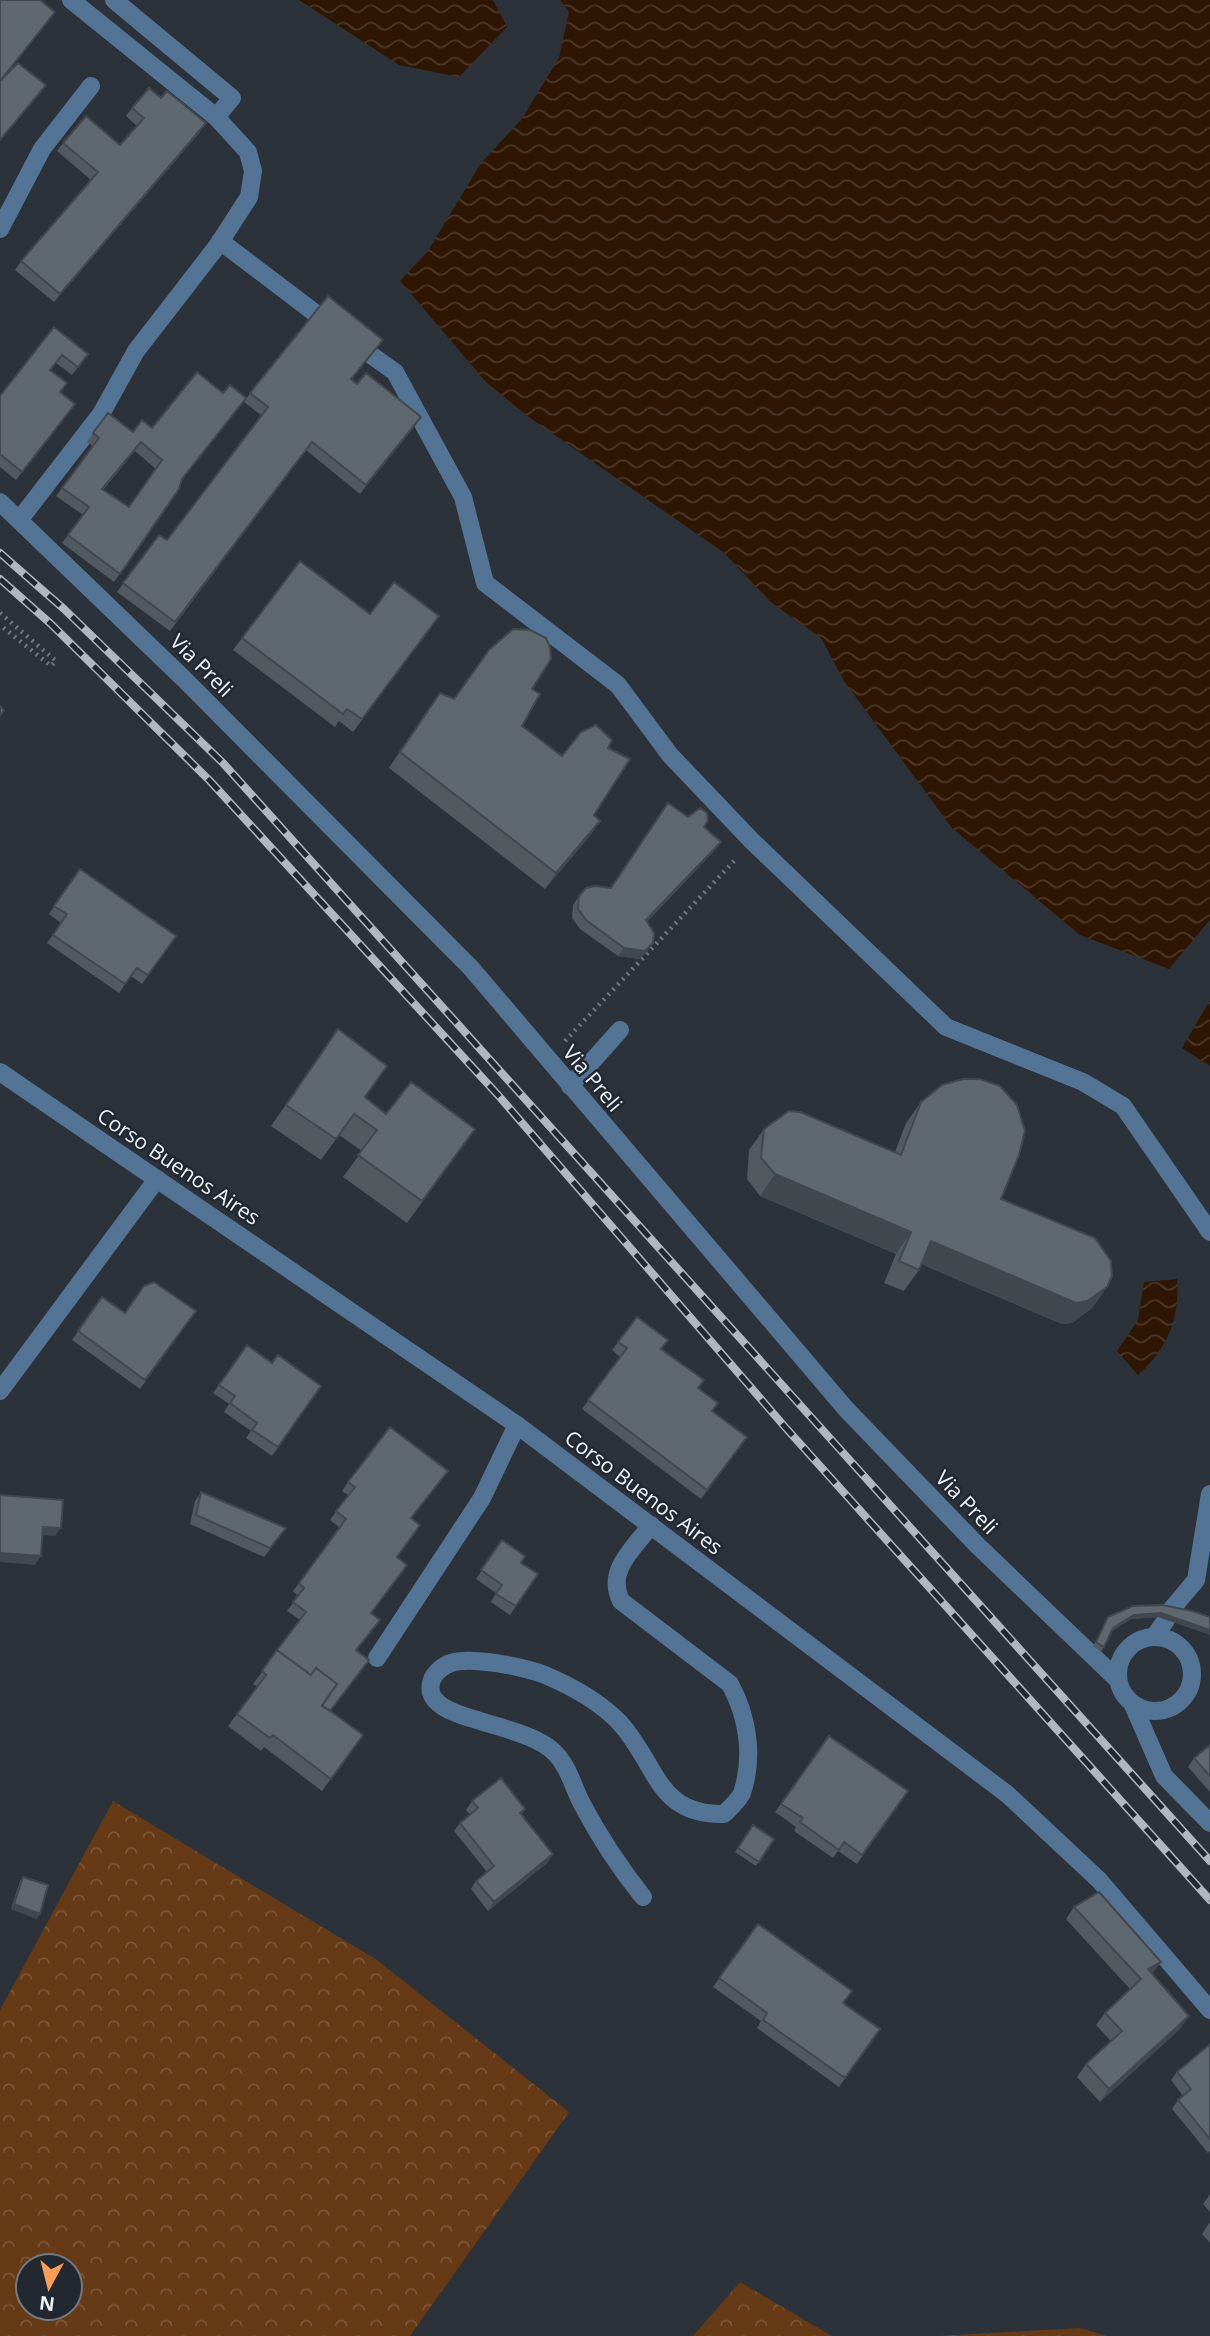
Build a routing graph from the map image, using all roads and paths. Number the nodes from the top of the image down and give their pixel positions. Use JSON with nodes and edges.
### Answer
{"nodes":[{"id":1,"x":71,"y":0,"type":"edge"},
{"id":2,"x":114,"y":0,"type":"edge"},
{"id":3,"x":91,"y":86,"type":"dead end"},
{"id":4,"x":216,"y":117,"type":"junction"},
{"id":5,"x":0,"y":229,"type":"edge"},
{"id":6,"x":220,"y":241,"type":"junction"},
{"id":7,"x":315,"y":313,"type":"edge"},
{"id":8,"x":371,"y":355,"type":"edge"},
{"id":9,"x":0,"y":502,"type":"edge"},
{"id":10,"x":20,"y":519,"type":"junction"},
{"id":11,"x":0,"y":613,"type":"edge"},
{"id":12,"x":0,"y":625,"type":"edge"},
{"id":13,"x":752,"y":841,"type":"junction"},
{"id":14,"x":620,"y":1030,"type":"dead end"},
{"id":15,"x":548,"y":1059,"type":"junction"},
{"id":16,"x":0,"y":1073,"type":"edge"},
{"id":17,"x":570,"y":1086,"type":"junction"},
{"id":18,"x":157,"y":1179,"type":"junction"},
{"id":19,"x":1210,"y":1233,"type":"edge"},
{"id":20,"x":0,"y":1391,"type":"edge"},
{"id":21,"x":517,"y":1425,"type":"junction"},
{"id":22,"x":1210,"y":1494,"type":"edge"},
{"id":23,"x":650,"y":1525,"type":"junction"},
{"id":24,"x":1154,"y":1637,"type":"junction"},
{"id":25,"x":377,"y":1658,"type":"dead end"},
{"id":26,"x":1210,"y":1664,"type":"edge"},
{"id":27,"x":1192,"y":1672,"type":"junction"},
{"id":28,"x":1118,"y":1680,"type":"junction"},
{"id":29,"x":1133,"y":1705,"type":"junction"},
{"id":30,"x":1210,"y":1823,"type":"edge"},
{"id":31,"x":643,"y":1897,"type":"dead end"},
{"id":32,"x":1210,"y":2010,"type":"edge"}],
"edges":[{"from":1,"to":4,"type":"street"},
{"from":2,"to":4,"type":"street"},
{"from":3,"to":5,"type":"street"},
{"from":4,"to":6,"type":"street"},
{"from":6,"to":7,"type":"street"},
{"from":6,"to":10,"type":"street"},
{"from":8,"to":13,"type":"street"},
{"from":9,"to":10,"type":"street","name":"Via Preli"},
{"from":10,"to":15,"type":"street","name":"Via Preli"},
{"from":11,"to":12,"type":"path"},
{"from":13,"to":15,"type":"path"},
{"from":13,"to":19,"type":"street"},
{"from":14,"to":17,"type":"street"},
{"from":15,"to":17,"type":"street","name":"Via Preli"},
{"from":16,"to":18,"type":"street","name":"Corso Buenos Aires"},
{"from":17,"to":28,"type":"street","name":"Via Preli"},
{"from":18,"to":20,"type":"street"},
{"from":18,"to":21,"type":"street","name":"Corso Buenos Aires"},
{"from":21,"to":23,"type":"street","name":"Corso Buenos Aires"},
{"from":21,"to":25,"type":"street"},
{"from":22,"to":24,"type":"street"},
{"from":23,"to":31,"type":"street"},
{"from":23,"to":32,"type":"street","name":"Corso Buenos Aires"},
{"from":24,"to":27,"type":"street"},
{"from":24,"to":28,"type":"street"},
{"from":26,"to":27,"type":"street"},
{"from":27,"to":29,"type":"street"},
{"from":28,"to":29,"type":"street","name":"Via Preli"},
{"from":29,"to":30,"type":"street","name":"Via Preli"}]}
